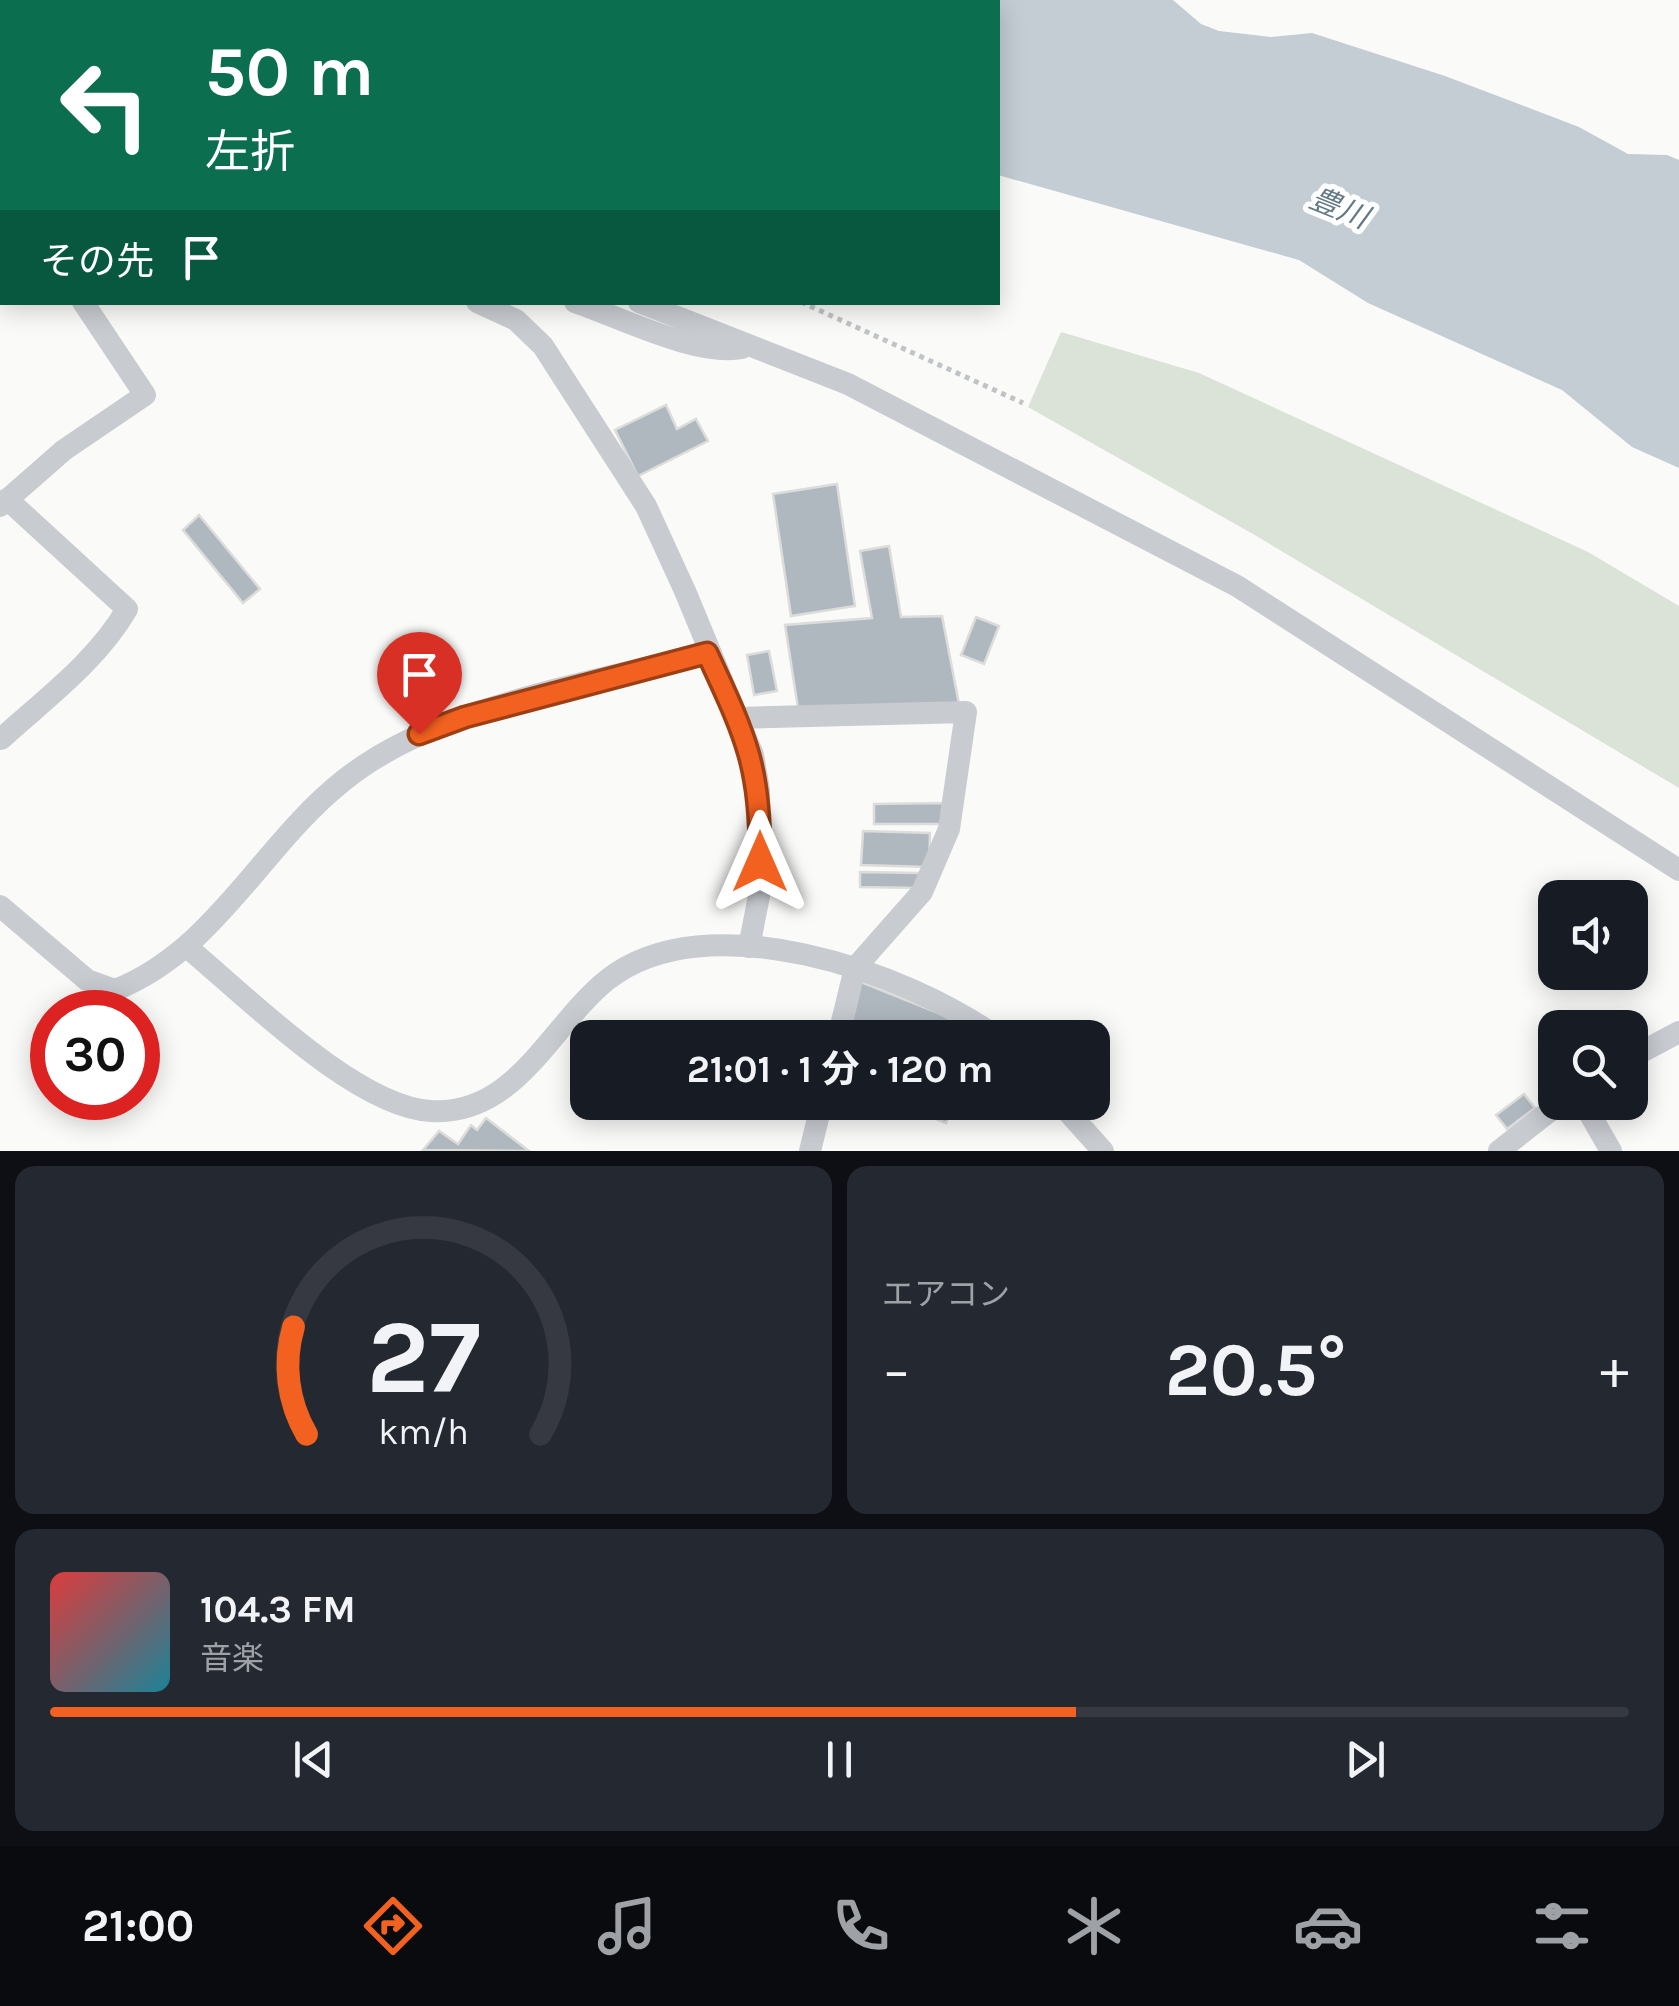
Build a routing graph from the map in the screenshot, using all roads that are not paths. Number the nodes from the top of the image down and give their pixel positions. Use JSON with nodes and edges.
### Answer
{"nodes":[{"id":1,"x":86,"y":305,"type":"edge"},
{"id":2,"x":484,"y":305,"type":"edge"},
{"id":3,"x":584,"y":305,"type":"edge"},
{"id":4,"x":647,"y":305,"type":"edge"},
{"id":5,"x":750,"y":346,"type":"junction"},
{"id":6,"x":4,"y":503,"type":"edge"},
{"id":7,"x":707,"y":653,"type":"junction"},
{"id":8,"x":738,"y":718,"type":"junction"},
{"id":9,"x":0,"y":737,"type":"edge"},
{"id":10,"x":1679,"y":870,"type":"edge"},
{"id":11,"x":0,"y":906,"type":"edge"},
{"id":12,"x":749,"y":947,"type":"junction"},
{"id":13,"x":188,"y":948,"type":"junction"},
{"id":14,"x":855,"y":968,"type":"junction"},
{"id":15,"x":842,"y":1020,"type":"edge"},
{"id":16,"x":974,"y":1020,"type":"edge"},
{"id":17,"x":1679,"y":1032,"type":"edge"},
{"id":18,"x":1648,"y":1048,"type":"edge"},
{"id":19,"x":818,"y":1120,"type":"edge"},
{"id":20,"x":1075,"y":1120,"type":"edge"},
{"id":21,"x":1538,"y":1120,"type":"edge"},
{"id":22,"x":1593,"y":1120,"type":"edge"},
{"id":23,"x":810,"y":1151,"type":"edge"},
{"id":24,"x":1103,"y":1151,"type":"edge"},
{"id":25,"x":1498,"y":1151,"type":"edge"},
{"id":26,"x":1611,"y":1151,"type":"edge"}],
"edges":[{"from":1,"to":6,"type":"street"},
{"from":2,"to":7,"type":"street"},
{"from":3,"to":5,"type":"street"},
{"from":4,"to":5,"type":"street"},
{"from":5,"to":10,"type":"street"},
{"from":6,"to":9,"type":"street"},
{"from":7,"to":8,"type":"street"},
{"from":7,"to":13,"type":"street"},
{"from":8,"to":12,"type":"street"},
{"from":8,"to":14,"type":"street"},
{"from":11,"to":13,"type":"street"},
{"from":12,"to":13,"type":"street"},
{"from":12,"to":14,"type":"street"},
{"from":14,"to":15,"type":"street"},
{"from":14,"to":16,"type":"street"},
{"from":17,"to":18,"type":"street"},
{"from":19,"to":23,"type":"street"},
{"from":20,"to":24,"type":"street"},
{"from":21,"to":25,"type":"street"},
{"from":22,"to":26,"type":"street"}]}
